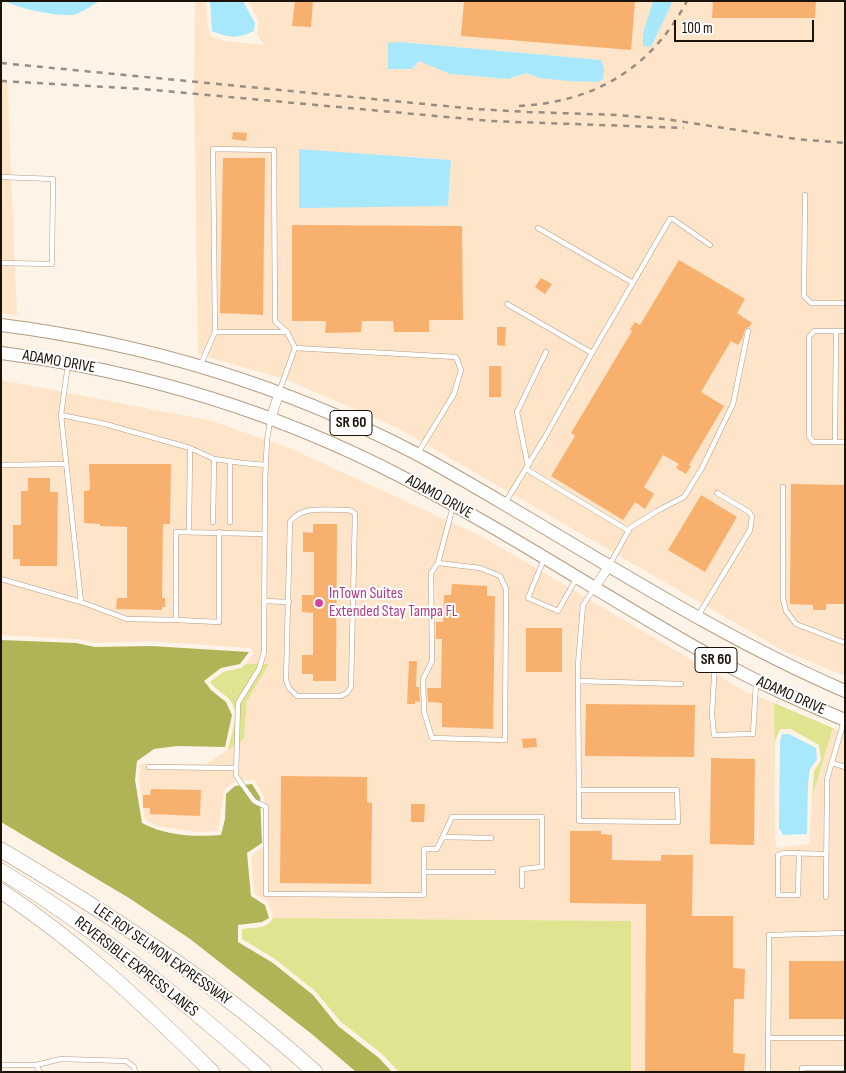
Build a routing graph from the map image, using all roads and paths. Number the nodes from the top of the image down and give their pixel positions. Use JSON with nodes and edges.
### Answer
{"nodes":[{"id":1,"x":1,"y":177,"type":"edge"},
{"id":2,"x":805,"y":195,"type":"dead end"},
{"id":3,"x":538,"y":228,"type":"dead end"},
{"id":4,"x":710,"y":245,"type":"dead end"},
{"id":5,"x":1,"y":263,"type":"edge"},
{"id":6,"x":633,"y":283,"type":"junction"},
{"id":7,"x":845,"y":303,"type":"edge"},
{"id":8,"x":507,"y":304,"type":"dead end"},
{"id":9,"x":1,"y":325,"type":"edge"},
{"id":10,"x":836,"y":331,"type":"junction"},
{"id":11,"x":845,"y":331,"type":"edge"},
{"id":12,"x":215,"y":332,"type":"junction"},
{"id":13,"x":287,"y":332,"type":"junction"},
{"id":14,"x":748,"y":332,"type":"dead end"},
{"id":15,"x":295,"y":348,"type":"junction"},
{"id":16,"x":546,"y":352,"type":"dead end"},
{"id":17,"x":1,"y":353,"type":"edge"},
{"id":18,"x":592,"y":353,"type":"junction"},
{"id":19,"x":68,"y":364,"type":"junction"},
{"id":20,"x":199,"y":367,"type":"junction"},
{"id":21,"x":279,"y":393,"type":"junction"},
{"id":22,"x":61,"y":415,"type":"junction"},
{"id":23,"x":271,"y":418,"type":"junction"},
{"id":24,"x":835,"y":442,"type":"junction"},
{"id":25,"x":845,"y":442,"type":"edge"},
{"id":26,"x":190,"y":448,"type":"junction"},
{"id":27,"x":417,"y":454,"type":"junction"},
{"id":28,"x":214,"y":458,"type":"junction"},
{"id":29,"x":230,"y":461,"type":"junction"},
{"id":30,"x":66,"y":464,"type":"junction"},
{"id":31,"x":1,"y":465,"type":"edge"},
{"id":32,"x":266,"y":465,"type":"junction"},
{"id":33,"x":527,"y":467,"type":"junction"},
{"id":34,"x":783,"y":487,"type":"dead end"},
{"id":35,"x":717,"y":493,"type":"dead end"},
{"id":36,"x":453,"y":504,"type":"junction"},
{"id":37,"x":504,"y":504,"type":"junction"},
{"id":38,"x":213,"y":522,"type":"dead end"},
{"id":39,"x":230,"y":522,"type":"dead end"},
{"id":40,"x":189,"y":531,"type":"junction"},
{"id":41,"x":629,"y":531,"type":"junction"},
{"id":42,"x":219,"y":532,"type":"junction"},
{"id":43,"x":264,"y":534,"type":"junction"},
{"id":44,"x":544,"y":558,"type":"junction"},
{"id":45,"x":438,"y":563,"type":"junction"},
{"id":46,"x":609,"y":566,"type":"junction"},
{"id":47,"x":577,"y":577,"type":"junction"},
{"id":48,"x":1,"y":579,"type":"edge"},
{"id":49,"x":595,"y":587,"type":"junction"},
{"id":50,"x":264,"y":601,"type":"junction"},
{"id":51,"x":81,"y":602,"type":"junction"},
{"id":52,"x":289,"y":602,"type":"junction"},
{"id":53,"x":697,"y":617,"type":"junction"},
{"id":54,"x":176,"y":620,"type":"junction"},
{"id":55,"x":845,"y":643,"type":"edge"},
{"id":56,"x":715,"y":659,"type":"junction"},
{"id":57,"x":756,"y":680,"type":"junction"},
{"id":58,"x":578,"y":682,"type":"junction"},
{"id":59,"x":681,"y":684,"type":"dead end"},
{"id":60,"x":845,"y":691,"type":"edge"},
{"id":61,"x":845,"y":720,"type":"edge"},
{"id":62,"x":832,"y":763,"type":"junction"},
{"id":63,"x":149,"y":767,"type":"dead end"},
{"id":64,"x":845,"y":767,"type":"edge"},
{"id":65,"x":236,"y":768,"type":"junction"},
{"id":66,"x":579,"y":790,"type":"junction"},
{"id":67,"x":443,"y":837,"type":"junction"},
{"id":68,"x":491,"y":838,"type":"dead end"},
{"id":69,"x":1,"y":850,"type":"edge"},
{"id":70,"x":799,"y":853,"type":"junction"},
{"id":71,"x":826,"y":854,"type":"junction"},
{"id":72,"x":1,"y":871,"type":"edge"},
{"id":73,"x":424,"y":872,"type":"junction"},
{"id":74,"x":493,"y":872,"type":"dead end"},
{"id":75,"x":522,"y":886,"type":"dead end"},
{"id":76,"x":1,"y":891,"type":"edge"},
{"id":77,"x":826,"y":896,"type":"dead end"},
{"id":78,"x":845,"y":933,"type":"edge"},
{"id":79,"x":768,"y":1038,"type":"junction"},
{"id":80,"x":845,"y":1038,"type":"edge"},
{"id":81,"x":236,"y":1047,"type":"junction"},
{"id":82,"x":1,"y":1065,"type":"edge"},
{"id":83,"x":36,"y":1065,"type":"junction"},
{"id":84,"x":845,"y":1068,"type":"edge"},
{"id":85,"x":40,"y":1072,"type":"edge"},
{"id":86,"x":135,"y":1072,"type":"edge"},
{"id":87,"x":212,"y":1072,"type":"edge"},
{"id":88,"x":264,"y":1072,"type":"edge"},
{"id":89,"x":275,"y":1072,"type":"edge"},
{"id":90,"x":314,"y":1072,"type":"edge"},
{"id":91,"x":768,"y":1072,"type":"edge"},
{"id":92,"x":802,"y":1072,"type":"edge"}],
"edges":[{"from":1,"to":5,"type":"lane"},
{"from":2,"to":7,"type":"lane"},
{"from":3,"to":6,"type":"lane"},
{"from":4,"to":6,"type":"lane"},
{"from":6,"to":18,"type":"lane"},
{"from":8,"to":18,"type":"lane"},
{"from":9,"to":20,"type":"main road","name":"ADAMO DRIVE","number":"SR 60"},
{"from":10,"to":11,"type":"lane"},
{"from":10,"to":24,"type":"lane"},
{"from":10,"to":24,"type":"lane"},
{"from":12,"to":13,"type":"lane"},
{"from":12,"to":13,"type":"lane"},
{"from":12,"to":20,"type":"lane"},
{"from":13,"to":15,"type":"lane"},
{"from":14,"to":41,"type":"lane"},
{"from":15,"to":21,"type":"lane"},
{"from":15,"to":27,"type":"lane"},
{"from":16,"to":33,"type":"lane"},
{"from":17,"to":19,"type":"main road","name":"ADAMO DRIVE","number":"SR 60"},
{"from":18,"to":33,"type":"lane"},
{"from":19,"to":22,"type":"lane"},
{"from":19,"to":23,"type":"main road","name":"ADAMO DRIVE","number":"SR 60"},
{"from":20,"to":21,"type":"main road","name":"ADAMO DRIVE","number":"SR 60"},
{"from":21,"to":23,"type":"street"},
{"from":21,"to":27,"type":"main road","name":"ADAMO DRIVE","number":"SR 60"},
{"from":22,"to":26,"type":"lane"},
{"from":22,"to":30,"type":"lane"},
{"from":23,"to":32,"type":"lane"},
{"from":23,"to":36,"type":"main road","name":"ADAMO DRIVE","number":"SR 60"},
{"from":24,"to":25,"type":"lane"},
{"from":26,"to":28,"type":"lane"},
{"from":26,"to":40,"type":"lane"},
{"from":27,"to":37,"type":"main road","name":"ADAMO DRIVE","number":"SR 60"},
{"from":28,"to":29,"type":"lane"},
{"from":28,"to":38,"type":"lane"},
{"from":29,"to":32,"type":"lane"},
{"from":29,"to":39,"type":"lane"},
{"from":30,"to":31,"type":"lane"},
{"from":30,"to":51,"type":"lane"},
{"from":32,"to":43,"type":"lane"},
{"from":33,"to":37,"type":"lane"},
{"from":33,"to":41,"type":"lane"},
{"from":34,"to":55,"type":"lane"},
{"from":35,"to":53,"type":"lane"},
{"from":36,"to":44,"type":"main road","name":"ADAMO DRIVE","number":"SR 60"},
{"from":36,"to":45,"type":"lane"},
{"from":37,"to":46,"type":"main road","name":"ADAMO DRIVE","number":"SR 60"},
{"from":40,"to":42,"type":"lane"},
{"from":40,"to":54,"type":"lane"},
{"from":41,"to":46,"type":"lane"},
{"from":42,"to":43,"type":"lane"},
{"from":42,"to":54,"type":"lane"},
{"from":43,"to":50,"type":"lane"},
{"from":44,"to":47,"type":"main road","name":"ADAMO DRIVE","number":"SR 60"},
{"from":44,"to":47,"type":"lane"},
{"from":45,"to":45,"type":"lane"},
{"from":46,"to":49,"type":"street"},
{"from":46,"to":53,"type":"main road","name":"ADAMO DRIVE","number":"SR 60"},
{"from":47,"to":49,"type":"main road","name":"ADAMO DRIVE","number":"SR 60"},
{"from":48,"to":51,"type":"lane"},
{"from":49,"to":56,"type":"main road","name":"ADAMO DRIVE","number":"SR 60"},
{"from":49,"to":58,"type":"lane"},
{"from":50,"to":52,"type":"lane"},
{"from":50,"to":65,"type":"lane"},
{"from":51,"to":54,"type":"lane"},
{"from":52,"to":52,"type":"lane"},
{"from":53,"to":60,"type":"main road","name":"ADAMO DRIVE","number":"SR 60"},
{"from":56,"to":57,"type":"main road","name":"ADAMO DRIVE","number":"SR 60"},
{"from":56,"to":57,"type":"lane"},
{"from":57,"to":61,"type":"main road","name":"ADAMO DRIVE","number":"SR 60"},
{"from":58,"to":59,"type":"lane"},
{"from":58,"to":66,"type":"lane"},
{"from":61,"to":62,"type":"lane"},
{"from":62,"to":64,"type":"lane"},
{"from":62,"to":71,"type":"lane"},
{"from":63,"to":65,"type":"lane"},
{"from":65,"to":73,"type":"lane"},
{"from":66,"to":66,"type":"lane"},
{"from":67,"to":68,"type":"lane"},
{"from":67,"to":73,"type":"lane"},
{"from":67,"to":75,"type":"lane"},
{"from":69,"to":90,"type":"highway","name":"LEE ROY SELMON EXPRESSWAY"},
{"from":70,"to":70,"type":"lane"},
{"from":70,"to":71,"type":"lane"},
{"from":71,"to":77,"type":"lane"},
{"from":72,"to":81,"type":"highway","name":"REVERSIBLE EXPRESS LANES"},
{"from":73,"to":74,"type":"lane"},
{"from":76,"to":87,"type":"highway"},
{"from":78,"to":79,"type":"lane"},
{"from":79,"to":80,"type":"lane"},
{"from":79,"to":91,"type":"lane"},
{"from":81,"to":88,"type":"highway","name":"REVERSIBLE EXPRESS LANES"},
{"from":81,"to":89,"type":"highway"},
{"from":82,"to":83,"type":"lane"},
{"from":83,"to":85,"type":"lane"},
{"from":83,"to":86,"type":"lane"},
{"from":84,"to":92,"type":"lane"}]}
